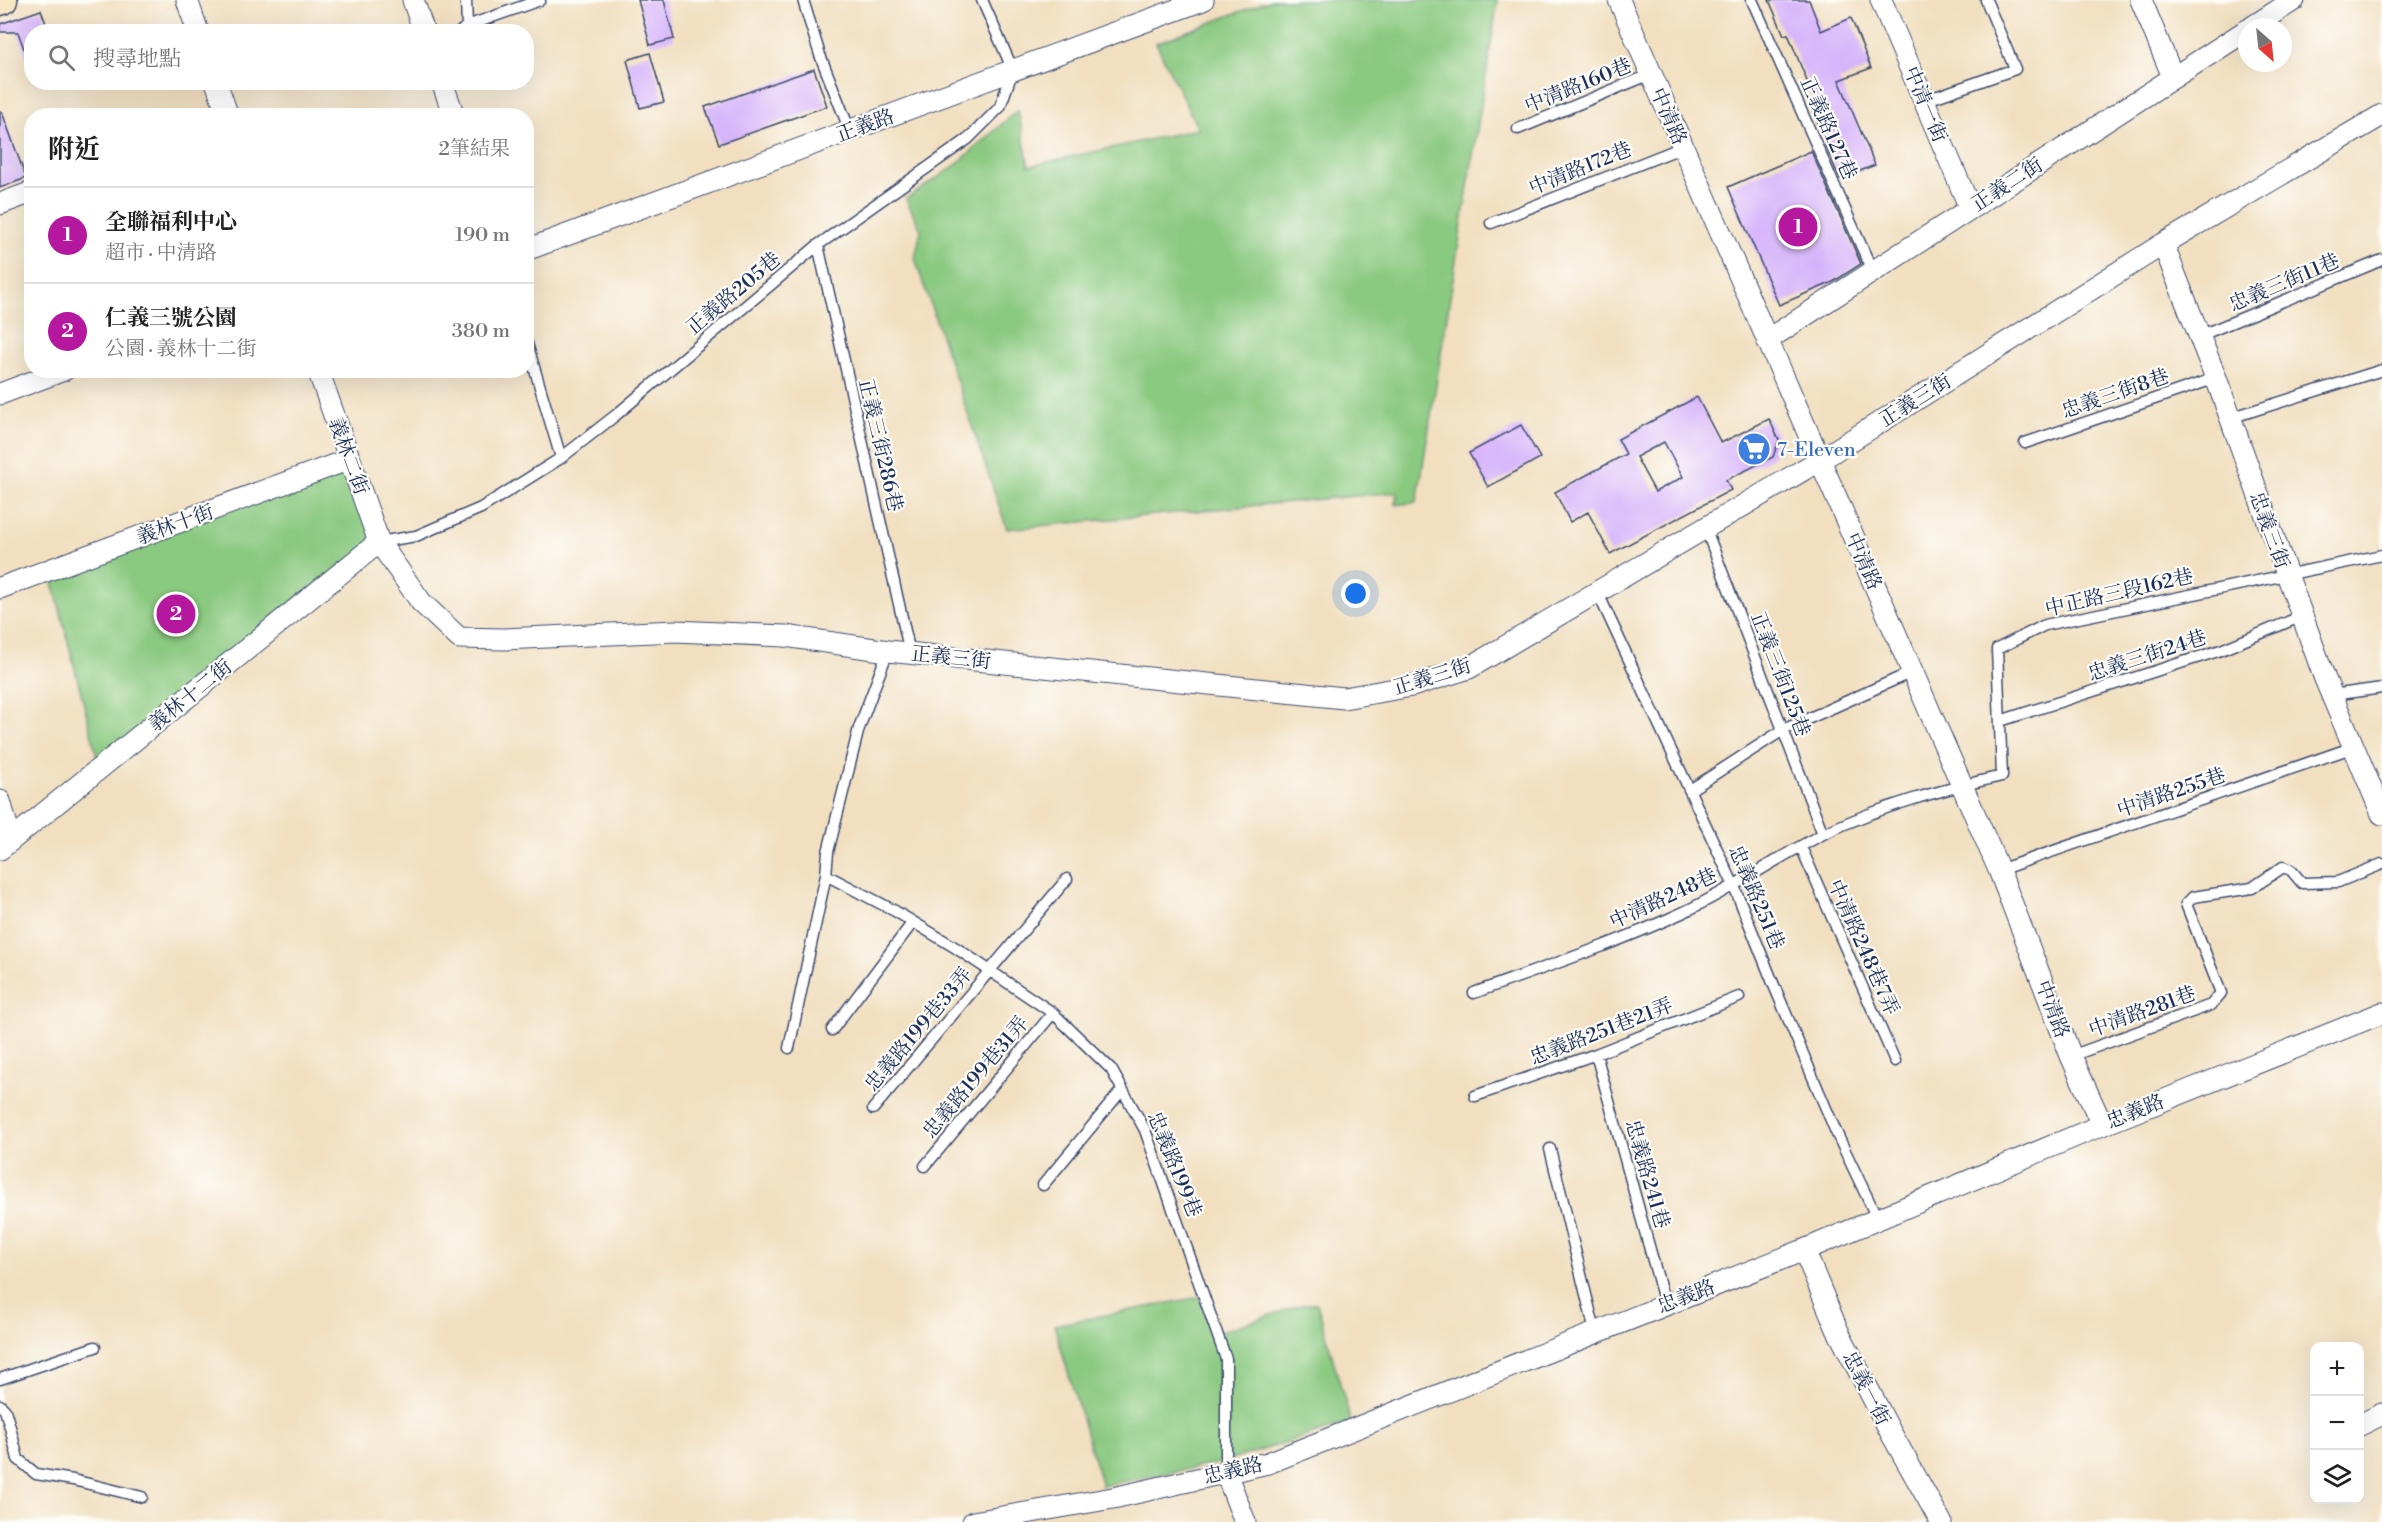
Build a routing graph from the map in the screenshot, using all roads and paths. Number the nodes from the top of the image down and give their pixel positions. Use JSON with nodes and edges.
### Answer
{"nodes":[{"id":1,"x":187,"y":0,"type":"edge"},
{"id":2,"x":413,"y":0,"type":"edge"},
{"id":3,"x":466,"y":0,"type":"edge"},
{"id":4,"x":540,"y":0,"type":"edge"},
{"id":5,"x":803,"y":0,"type":"edge"},
{"id":6,"x":982,"y":0,"type":"edge"},
{"id":7,"x":1203,"y":0,"type":"edge"},
{"id":8,"x":1619,"y":0,"type":"edge"},
{"id":9,"x":1752,"y":0,"type":"edge"},
{"id":10,"x":1881,"y":0,"type":"edge"},
{"id":11,"x":1986,"y":0,"type":"edge"},
{"id":12,"x":2141,"y":0,"type":"edge"},
{"id":13,"x":2294,"y":0,"type":"edge"},
{"id":14,"x":2266,"y":18,"type":"edge"},
{"id":15,"x":195,"y":24,"type":"edge"},
{"id":16,"x":421,"y":24,"type":"edge"},
{"id":17,"x":464,"y":24,"type":"edge"},
{"id":18,"x":477,"y":24,"type":"edge"},
{"id":19,"x":2238,"y":36,"type":"edge"},
{"id":20,"x":1013,"y":70,"type":"junction"},
{"id":21,"x":1651,"y":74,"type":"junction"},
{"id":22,"x":2173,"y":78,"type":"junction"},
{"id":23,"x":219,"y":90,"type":"edge"},
{"id":24,"x":445,"y":90,"type":"edge"},
{"id":25,"x":1924,"y":101,"type":"junction"},
{"id":26,"x":225,"y":108,"type":"edge"},
{"id":27,"x":451,"y":108,"type":"edge"},
{"id":28,"x":2382,"y":115,"type":"edge"},
{"id":29,"x":1518,"y":129,"type":"dead end"},
{"id":30,"x":850,"y":131,"type":"junction"},
{"id":31,"x":1683,"y":147,"type":"junction"},
{"id":32,"x":24,"y":195,"type":"edge"},
{"id":33,"x":0,"y":204,"type":"edge"},
{"id":34,"x":1970,"y":208,"type":"junction"},
{"id":35,"x":1491,"y":223,"type":"dead end"},
{"id":36,"x":2163,"y":244,"type":"junction"},
{"id":37,"x":818,"y":245,"type":"junction"},
{"id":38,"x":534,"y":247,"type":"edge"},
{"id":39,"x":2382,"y":260,"type":"edge"},
{"id":40,"x":1872,"y":270,"type":"junction"},
{"id":41,"x":2199,"y":336,"type":"junction"},
{"id":42,"x":1767,"y":340,"type":"junction"},
{"id":43,"x":534,"y":367,"type":"edge"},
{"id":44,"x":2382,"y":370,"type":"edge"},
{"id":45,"x":43,"y":378,"type":"edge"},
{"id":46,"x":321,"y":378,"type":"edge"},
{"id":47,"x":2216,"y":378,"type":"junction"},
{"id":48,"x":0,"y":394,"type":"edge"},
{"id":49,"x":2230,"y":418,"type":"junction"},
{"id":50,"x":2025,"y":443,"type":"dead end"},
{"id":51,"x":561,"y":458,"type":"junction"},
{"id":52,"x":350,"y":459,"type":"junction"},
{"id":53,"x":1820,"y":460,"type":"junction"},
{"id":54,"x":1705,"y":527,"type":"junction"},
{"id":55,"x":379,"y":542,"type":"junction"},
{"id":56,"x":2382,"y":555,"type":"edge"},
{"id":57,"x":2286,"y":574,"type":"junction"},
{"id":58,"x":0,"y":588,"type":"edge"},
{"id":59,"x":1597,"y":591,"type":"junction"},
{"id":60,"x":2302,"y":616,"type":"junction"},
{"id":61,"x":888,"y":651,"type":"junction"},
{"id":62,"x":910,"y":653,"type":"junction"},
{"id":63,"x":1912,"y":672,"type":"junction"},
{"id":64,"x":2382,"y":688,"type":"edge"},
{"id":65,"x":2332,"y":695,"type":"junction"},
{"id":66,"x":2000,"y":721,"type":"junction"},
{"id":67,"x":1783,"y":730,"type":"junction"},
{"id":68,"x":2354,"y":747,"type":"junction"},
{"id":69,"x":1962,"y":785,"type":"junction"},
{"id":70,"x":1690,"y":790,"type":"junction"},
{"id":71,"x":0,"y":801,"type":"edge"},
{"id":72,"x":2382,"y":814,"type":"edge"},
{"id":73,"x":1823,"y":834,"type":"junction"},
{"id":74,"x":5,"y":844,"type":"edge"},
{"id":75,"x":1801,"y":848,"type":"junction"},
{"id":76,"x":2382,"y":864,"type":"edge"},
{"id":77,"x":1999,"y":870,"type":"junction"},
{"id":78,"x":826,"y":875,"type":"junction"},
{"id":79,"x":1067,"y":879,"type":"dead end"},
{"id":80,"x":1734,"y":885,"type":"junction"},
{"id":81,"x":913,"y":921,"type":"junction"},
{"id":82,"x":990,"y":972,"type":"junction"},
{"id":83,"x":1474,"y":993,"type":"dead end"},
{"id":84,"x":1739,"y":997,"type":"dead end"},
{"id":85,"x":1053,"y":1013,"type":"junction"},
{"id":86,"x":2382,"y":1013,"type":"edge"},
{"id":87,"x":832,"y":1030,"type":"dead end"},
{"id":88,"x":789,"y":1048,"type":"dead end"},
{"id":89,"x":1596,"y":1054,"type":"junction"},
{"id":90,"x":2071,"y":1056,"type":"junction"},
{"id":91,"x":1895,"y":1061,"type":"dead end"},
{"id":92,"x":1122,"y":1090,"type":"junction"},
{"id":93,"x":1475,"y":1096,"type":"dead end"},
{"id":94,"x":873,"y":1109,"type":"dead end"},
{"id":95,"x":2102,"y":1125,"type":"junction"},
{"id":96,"x":1550,"y":1149,"type":"dead end"},
{"id":97,"x":925,"y":1166,"type":"dead end"},
{"id":98,"x":1043,"y":1185,"type":"dead end"},
{"id":99,"x":1878,"y":1220,"type":"junction"},
{"id":100,"x":1804,"y":1250,"type":"junction"},
{"id":101,"x":1665,"y":1304,"type":"junction"},
{"id":102,"x":1595,"y":1332,"type":"junction"},
{"id":103,"x":95,"y":1347,"type":"dead end"},
{"id":104,"x":0,"y":1379,"type":"edge"},
{"id":105,"x":0,"y":1406,"type":"edge"},
{"id":106,"x":2382,"y":1414,"type":"edge"},
{"id":107,"x":2364,"y":1423,"type":"edge"},
{"id":108,"x":1226,"y":1473,"type":"junction"},
{"id":109,"x":142,"y":1497,"type":"dead end"},
{"id":110,"x":973,"y":1522,"type":"edge"},
{"id":111,"x":1245,"y":1522,"type":"edge"},
{"id":112,"x":1941,"y":1522,"type":"edge"}],
"edges":[{"from":1,"to":15,"type":"street"},
{"from":2,"to":16,"type":"street"},
{"from":3,"to":17,"type":"lane"},
{"from":4,"to":18,"type":"lane"},
{"from":5,"to":30,"type":"lane"},
{"from":6,"to":20,"type":"lane"},
{"from":7,"to":20,"type":"street","name":"正義路"},
{"from":8,"to":21,"type":"street","name":"中清路"},
{"from":9,"to":40,"type":"lane","name":"正義路127巷"},
{"from":10,"to":25,"type":"street","name":"中清一街"},
{"from":11,"to":25,"type":"lane"},
{"from":12,"to":22,"type":"street"},
{"from":13,"to":14,"type":"street"},
{"from":19,"to":22,"type":"street","name":"正義二街"},
{"from":20,"to":30,"type":"street","name":"正義路"},
{"from":20,"to":37,"type":"lane","name":"正義路205巷"},
{"from":21,"to":29,"type":"lane","name":"中清路160巷"},
{"from":21,"to":31,"type":"street","name":"中清路"},
{"from":22,"to":34,"type":"street","name":"正義二街"},
{"from":23,"to":26,"type":"street"},
{"from":24,"to":27,"type":"street"},
{"from":25,"to":34,"type":"street","name":"中清一街"},
{"from":28,"to":36,"type":"street","name":"正義三街"},
{"from":30,"to":38,"type":"street","name":"正義路"},
{"from":31,"to":35,"type":"lane","name":"中清路172巷"},
{"from":31,"to":42,"type":"street","name":"中清路"},
{"from":32,"to":33,"type":"street"},
{"from":34,"to":40,"type":"street","name":"正義二街"},
{"from":36,"to":41,"type":"street","name":"忠義三街"},
{"from":36,"to":53,"type":"street","name":"正義三街"},
{"from":37,"to":51,"type":"lane","name":"正義路205巷"},
{"from":37,"to":62,"type":"lane","name":"正義三街286巷"},
{"from":39,"to":41,"type":"lane","name":"忠義三街11巷"},
{"from":40,"to":42,"type":"street","name":"正義二街"},
{"from":41,"to":47,"type":"street","name":"忠義三街"},
{"from":42,"to":53,"type":"street","name":"中清路"},
{"from":43,"to":51,"type":"lane"},
{"from":44,"to":49,"type":"lane"},
{"from":45,"to":48,"type":"street"},
{"from":46,"to":52,"type":"street","name":"義林二街"},
{"from":47,"to":49,"type":"street","name":"忠義三街"},
{"from":47,"to":50,"type":"lane","name":"忠義三街8巷"},
{"from":49,"to":57,"type":"street","name":"忠義三街"},
{"from":51,"to":55,"type":"lane","name":"正義路205巷"},
{"from":52,"to":55,"type":"street","name":"義林二街"},
{"from":52,"to":58,"type":"street","name":"義林十街"},
{"from":53,"to":54,"type":"street","name":"正義三街"},
{"from":53,"to":63,"type":"street","name":"中清路"},
{"from":54,"to":59,"type":"street","name":"正義三街"},
{"from":54,"to":67,"type":"lane","name":"正義三街125巷"},
{"from":55,"to":61,"type":"street","name":"正義三街"},
{"from":55,"to":74,"type":"street","name":"義林十二街"},
{"from":56,"to":57,"type":"lane","name":"中正路三段162巷"},
{"from":57,"to":60,"type":"street","name":"忠義三街"},
{"from":57,"to":66,"type":"lane","name":"中正路三段162巷"},
{"from":59,"to":62,"type":"street","name":"正義三街"},
{"from":59,"to":70,"type":"lane","name":"忠義路251巷"},
{"from":60,"to":65,"type":"street","name":"忠義三街"},
{"from":60,"to":66,"type":"lane","name":"忠義三街24巷"},
{"from":61,"to":62,"type":"street","name":"正義三街"},
{"from":61,"to":78,"type":"lane"},
{"from":63,"to":67,"type":"lane"},
{"from":63,"to":69,"type":"street","name":"中清路"},
{"from":64,"to":65,"type":"lane"},
{"from":65,"to":68,"type":"street","name":"忠義三街"},
{"from":66,"to":69,"type":"lane","name":"中正路三段162巷"},
{"from":67,"to":70,"type":"lane"},
{"from":67,"to":73,"type":"lane","name":"正義三街125巷"},
{"from":68,"to":72,"type":"street","name":"忠義三街"},
{"from":68,"to":77,"type":"lane","name":"中清路255巷"},
{"from":69,"to":73,"type":"lane","name":"中清路248巷"},
{"from":69,"to":77,"type":"street","name":"中清路"},
{"from":70,"to":80,"type":"lane","name":"忠義路251巷"},
{"from":71,"to":74,"type":"street"},
{"from":73,"to":75,"type":"lane","name":"中清路248巷"},
{"from":75,"to":80,"type":"lane","name":"中清路248巷"},
{"from":75,"to":91,"type":"lane","name":"中清路248巷7弄"},
{"from":76,"to":90,"type":"lane","name":"中清路281巷"},
{"from":77,"to":90,"type":"street","name":"中清路"},
{"from":78,"to":81,"type":"lane","name":"忠義路199巷"},
{"from":78,"to":88,"type":"lane"},
{"from":79,"to":82,"type":"lane","name":"忠義路199巷33弄"},
{"from":80,"to":83,"type":"lane","name":"中清路248巷"},
{"from":80,"to":99,"type":"lane","name":"忠義路251巷"},
{"from":81,"to":82,"type":"lane","name":"忠義路199巷"},
{"from":81,"to":87,"type":"lane"},
{"from":82,"to":85,"type":"lane","name":"忠義路199巷"},
{"from":82,"to":94,"type":"lane","name":"忠義路199巷33弄"},
{"from":84,"to":89,"type":"lane","name":"忠義路251巷21弄"},
{"from":85,"to":92,"type":"lane","name":"忠義路199巷"},
{"from":85,"to":97,"type":"lane","name":"忠義路199巷31弄"},
{"from":86,"to":95,"type":"street","name":"忠義路"},
{"from":89,"to":93,"type":"lane","name":"忠義路251巷21弄"},
{"from":89,"to":101,"type":"lane","name":"忠義路241巷"},
{"from":90,"to":95,"type":"street","name":"中清路"},
{"from":92,"to":98,"type":"lane"},
{"from":92,"to":108,"type":"lane","name":"忠義路199巷"},
{"from":95,"to":99,"type":"street","name":"忠義路"},
{"from":96,"to":102,"type":"lane"},
{"from":99,"to":100,"type":"street","name":"忠義路"},
{"from":100,"to":101,"type":"street","name":"忠義路"},
{"from":100,"to":112,"type":"street","name":"忠義一街"},
{"from":101,"to":102,"type":"street","name":"忠義路"},
{"from":102,"to":108,"type":"street","name":"忠義路"},
{"from":103,"to":104,"type":"lane"},
{"from":105,"to":109,"type":"lane"},
{"from":106,"to":107,"type":"street"},
{"from":108,"to":110,"type":"street","name":"忠義路"},
{"from":108,"to":111,"type":"street"}]}
